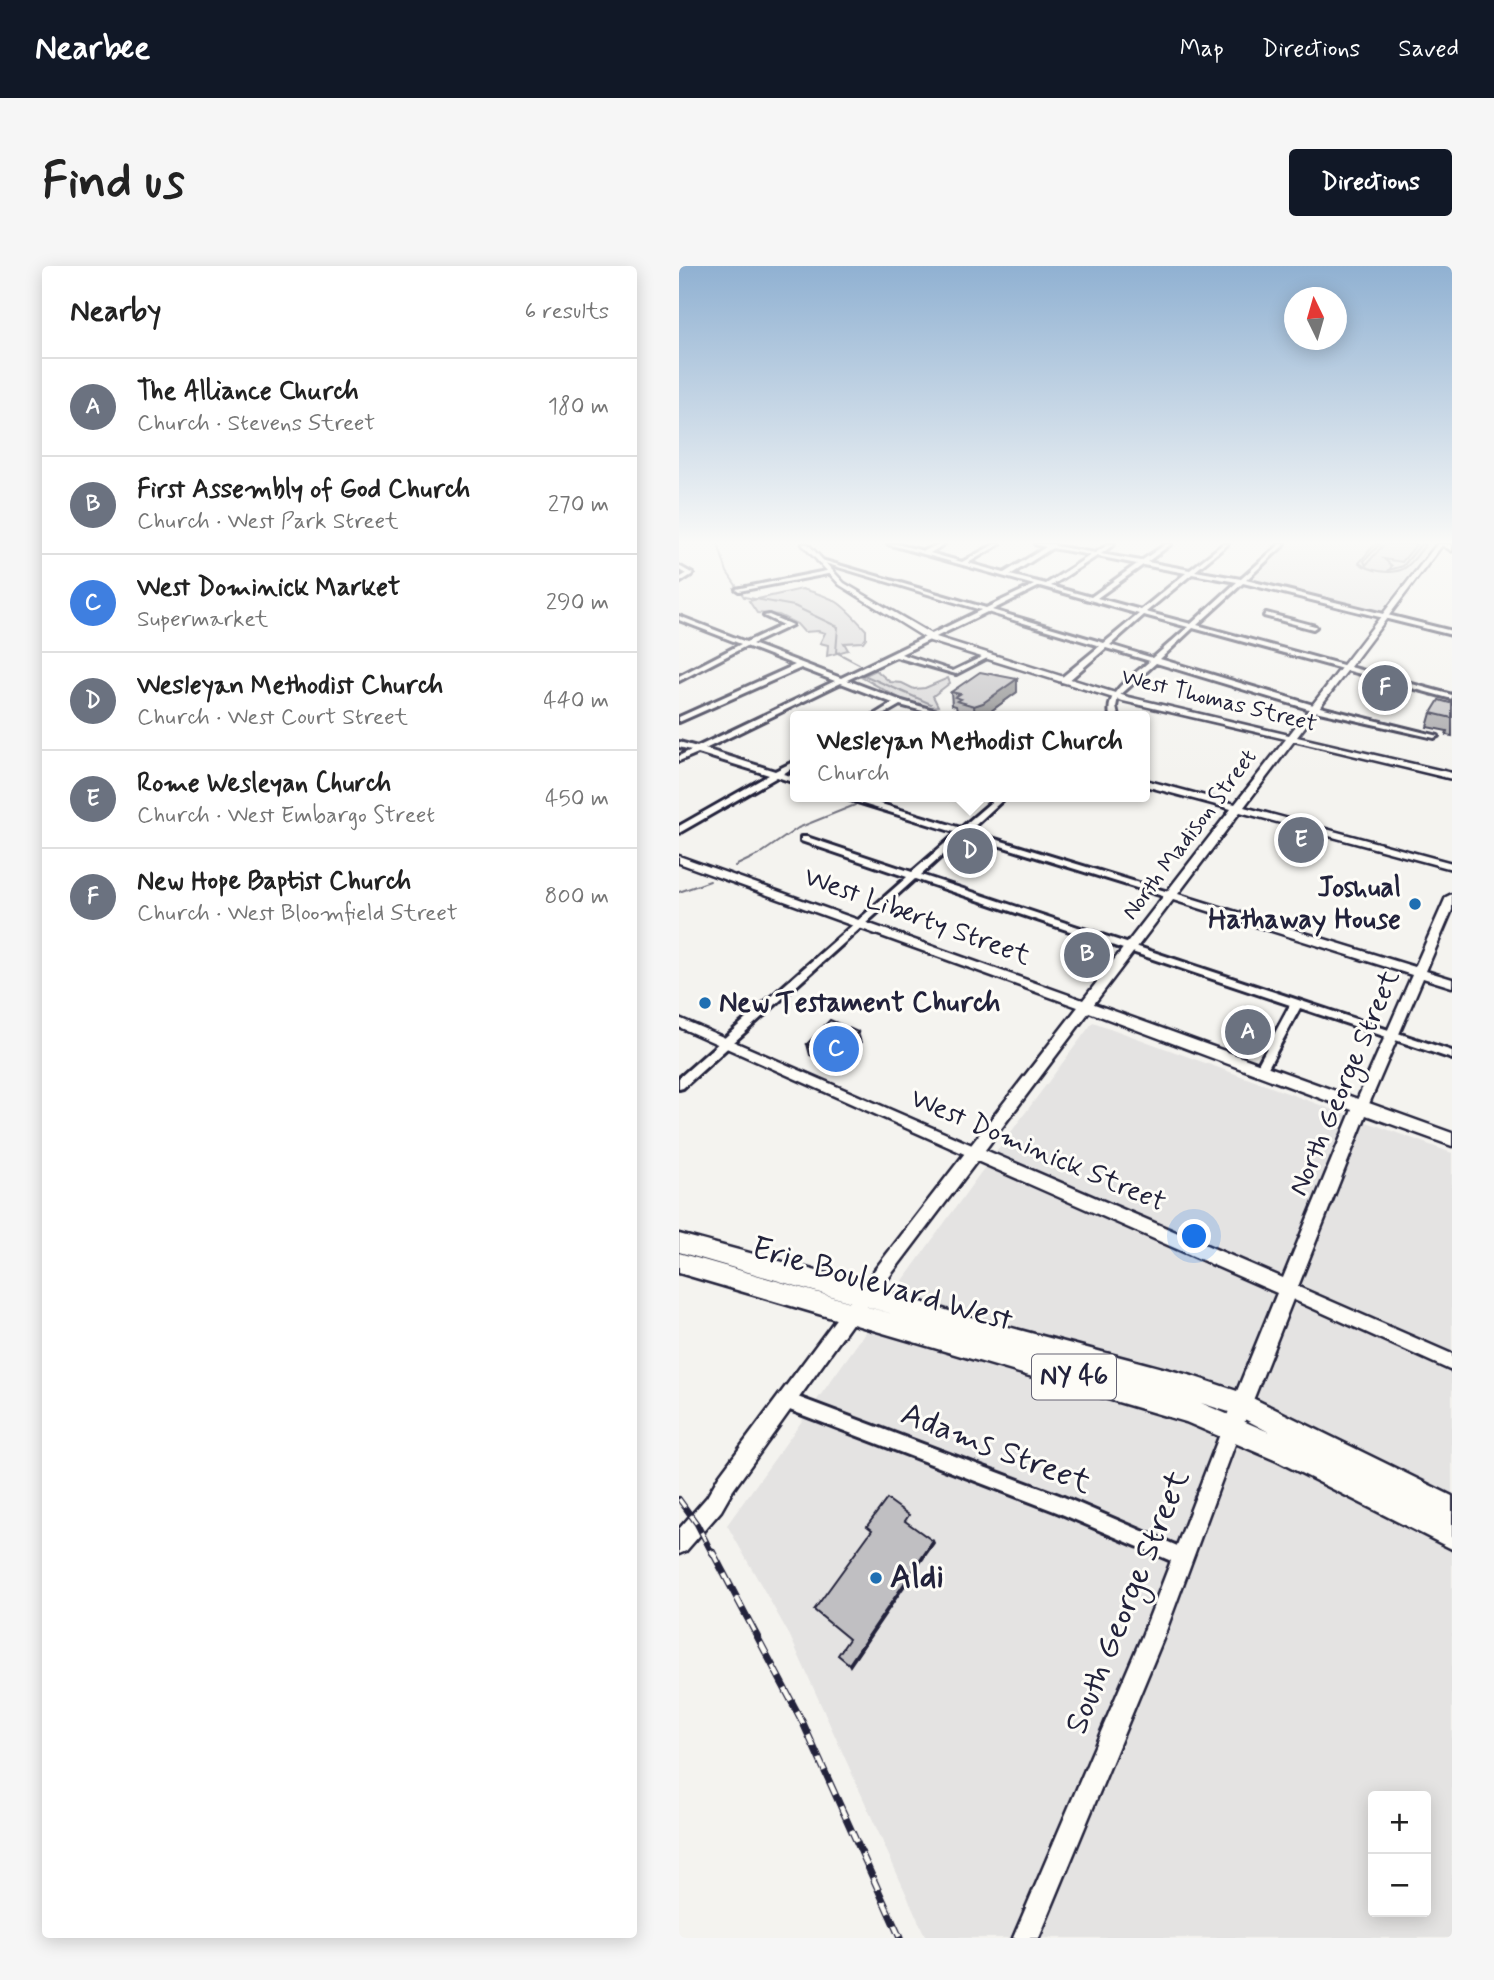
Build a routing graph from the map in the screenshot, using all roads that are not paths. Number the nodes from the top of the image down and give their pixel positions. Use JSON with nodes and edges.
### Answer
{"nodes":[{"id":1,"x":686,"y":622,"type":"edge"},
{"id":2,"x":782,"y":622,"type":"edge"},
{"id":3,"x":904,"y":622,"type":"edge"},
{"id":4,"x":963,"y":622,"type":"edge"},
{"id":5,"x":1029,"y":622,"type":"edge"},
{"id":6,"x":1131,"y":622,"type":"edge"},
{"id":7,"x":1181,"y":622,"type":"edge"},
{"id":8,"x":1195,"y":622,"type":"edge"},
{"id":9,"x":1296,"y":622,"type":"edge"},
{"id":10,"x":1380,"y":622,"type":"edge"},
{"id":11,"x":1409,"y":622,"type":"edge"},
{"id":12,"x":1192,"y":625,"type":"junction"},
{"id":13,"x":1313,"y":626,"type":"dead end"},
{"id":14,"x":1452,"y":633,"type":"edge"},
{"id":15,"x":930,"y":638,"type":"junction"},
{"id":16,"x":745,"y":644,"type":"junction"},
{"id":17,"x":1105,"y":644,"type":"junction"},
{"id":18,"x":895,"y":654,"type":"junction"},
{"id":19,"x":988,"y":656,"type":"junction"},
{"id":20,"x":1154,"y":659,"type":"junction"},
{"id":21,"x":801,"y":665,"type":"junction"},
{"id":22,"x":1345,"y":667,"type":"junction"},
{"id":23,"x":679,"y":679,"type":"edge"},
{"id":24,"x":1064,"y":680,"type":"junction"},
{"id":25,"x":841,"y":681,"type":"junction"},
{"id":26,"x":1115,"y":696,"type":"junction"},
{"id":27,"x":1452,"y":697,"type":"edge"},
{"id":28,"x":899,"y":703,"type":"junction"},
{"id":29,"x":1316,"y":707,"type":"junction"},
{"id":30,"x":885,"y":711,"type":"edge"},
{"id":31,"x":930,"y":711,"type":"edge"},
{"id":32,"x":1113,"y":711,"type":"edge"},
{"id":33,"x":679,"y":720,"type":"edge"},
{"id":34,"x":1434,"y":736,"type":"dead end"},
{"id":35,"x":1292,"y":739,"type":"junction"},
{"id":36,"x":679,"y":744,"type":"edge"},
{"id":37,"x":698,"y":750,"type":"junction"},
{"id":38,"x":679,"y":759,"type":"edge"},
{"id":39,"x":790,"y":767,"type":"edge"},
{"id":40,"x":776,"y":774,"type":"junction"},
{"id":41,"x":1452,"y":776,"type":"edge"},
{"id":42,"x":790,"y":778,"type":"edge"},
{"id":43,"x":1150,"y":784,"type":"edge"},
{"id":44,"x":866,"y":802,"type":"edge"},
{"id":45,"x":997,"y":802,"type":"edge"},
{"id":46,"x":1239,"y":809,"type":"junction"},
{"id":47,"x":679,"y":830,"type":"edge"},
{"id":48,"x":964,"y":832,"type":"junction"},
{"id":49,"x":804,"y":839,"type":"dead end"},
{"id":50,"x":679,"y":859,"type":"edge"},
{"id":51,"x":1452,"y":866,"type":"edge"},
{"id":52,"x":915,"y":876,"type":"junction"},
{"id":53,"x":1172,"y":896,"type":"junction"},
{"id":54,"x":1452,"y":897,"type":"edge"},
{"id":55,"x":858,"y":923,"type":"junction"},
{"id":56,"x":1132,"y":949,"type":"junction"},
{"id":57,"x":1419,"y":973,"type":"junction"},
{"id":58,"x":1452,"y":983,"type":"edge"},
{"id":59,"x":1297,"y":1003,"type":"junction"},
{"id":60,"x":1086,"y":1006,"type":"junction"},
{"id":61,"x":679,"y":1022,"type":"edge"},
{"id":62,"x":1392,"y":1034,"type":"junction"},
{"id":63,"x":727,"y":1042,"type":"junction"},
{"id":64,"x":1452,"y":1055,"type":"edge"},
{"id":65,"x":1261,"y":1070,"type":"junction"},
{"id":66,"x":679,"y":1085,"type":"edge"},
{"id":67,"x":1361,"y":1107,"type":"junction"},
{"id":68,"x":1452,"y":1140,"type":"edge"},
{"id":69,"x":974,"y":1152,"type":"junction"},
{"id":70,"x":679,"y":1243,"type":"edge"},
{"id":71,"x":679,"y":1263,"type":"edge"},
{"id":72,"x":1287,"y":1289,"type":"junction"},
{"id":73,"x":858,"y":1304,"type":"junction"},
{"id":74,"x":1452,"y":1363,"type":"edge"},
{"id":75,"x":787,"y":1401,"type":"junction"},
{"id":76,"x":1236,"y":1416,"type":"junction"},
{"id":77,"x":1452,"y":1510,"type":"edge"},
{"id":78,"x":1452,"y":1535,"type":"edge"},
{"id":79,"x":679,"y":1544,"type":"edge"},
{"id":80,"x":1183,"y":1557,"type":"junction"},
{"id":81,"x":1026,"y":1938,"type":"edge"}],
"edges":[{"from":1,"to":16,"type":"street"},
{"from":2,"to":16,"type":"street"},
{"from":3,"to":15,"type":"street","name":"West Thomas Street"},
{"from":4,"to":15,"type":"street"},
{"from":5,"to":17,"type":"street"},
{"from":6,"to":17,"type":"street"},
{"from":7,"to":12,"type":"street"},
{"from":8,"to":12,"type":"street"},
{"from":9,"to":13,"type":"street"},
{"from":10,"to":22,"type":"street","name":"North Madison Street"},
{"from":11,"to":14,"type":"street"},
{"from":12,"to":20,"type":"street"},
{"from":12,"to":22,"type":"street"},
{"from":15,"to":18,"type":"street"},
{"from":15,"to":19,"type":"street","name":"West Thomas Street"},
{"from":16,"to":21,"type":"street"},
{"from":16,"to":23,"type":"street"},
{"from":17,"to":20,"type":"street"},
{"from":17,"to":24,"type":"street"},
{"from":18,"to":19,"type":"street"},
{"from":18,"to":25,"type":"street"},
{"from":19,"to":24,"type":"street","name":"West Thomas Street"},
{"from":20,"to":26,"type":"street"},
{"from":20,"to":29,"type":"street"},
{"from":21,"to":25,"type":"street"},
{"from":21,"to":33,"type":"street"},
{"from":22,"to":27,"type":"street"},
{"from":22,"to":29,"type":"street","name":"North Madison Street"},
{"from":24,"to":26,"type":"street","name":"West Thomas Street"},
{"from":25,"to":28,"type":"street"},
{"from":25,"to":37,"type":"street"},
{"from":26,"to":32,"type":"street"},
{"from":26,"to":35,"type":"street","name":"West Thomas Street"},
{"from":28,"to":30,"type":"street"},
{"from":28,"to":31,"type":"street"},
{"from":29,"to":34,"type":"street"},
{"from":29,"to":35,"type":"street","name":"North Madison Street"},
{"from":35,"to":41,"type":"street","name":"West Thomas Street"},
{"from":35,"to":46,"type":"street","name":"North Madison Street"},
{"from":36,"to":37,"type":"street"},
{"from":37,"to":38,"type":"street"},
{"from":37,"to":40,"type":"street"},
{"from":39,"to":40,"type":"street"},
{"from":40,"to":42,"type":"street"},
{"from":40,"to":47,"type":"street"},
{"from":43,"to":46,"type":"street"},
{"from":44,"to":48,"type":"street"},
{"from":45,"to":48,"type":"street"},
{"from":46,"to":51,"type":"street"},
{"from":46,"to":53,"type":"street","name":"North Madison Street"},
{"from":48,"to":52,"type":"street"},
{"from":48,"to":53,"type":"street"},
{"from":49,"to":52,"type":"street"},
{"from":50,"to":55,"type":"street","name":"West Liberty Street"},
{"from":52,"to":55,"type":"street"},
{"from":52,"to":56,"type":"street"},
{"from":53,"to":56,"type":"street","name":"North Madison Street"},
{"from":53,"to":57,"type":"street"},
{"from":54,"to":57,"type":"street","name":"North George Street"},
{"from":55,"to":60,"type":"street","name":"West Liberty Street"},
{"from":55,"to":63,"type":"street"},
{"from":56,"to":59,"type":"street"},
{"from":56,"to":60,"type":"street","name":"North Madison Street"},
{"from":57,"to":58,"type":"street"},
{"from":57,"to":62,"type":"street","name":"North George Street"},
{"from":59,"to":62,"type":"street"},
{"from":59,"to":65,"type":"street"},
{"from":60,"to":65,"type":"main road","name":"West Liberty Street"},
{"from":60,"to":69,"type":"main road","name":"North Madison Street"},
{"from":61,"to":63,"type":"street","name":"West Dominick Street"},
{"from":62,"to":64,"type":"street"},
{"from":62,"to":67,"type":"street","name":"North George Street"},
{"from":63,"to":66,"type":"street"},
{"from":63,"to":69,"type":"street","name":"West Dominick Street"},
{"from":65,"to":67,"type":"main road","name":"West Liberty Street"},
{"from":67,"to":68,"type":"main road","name":"West Liberty Street"},
{"from":67,"to":72,"type":"main road","name":"North George Street"},
{"from":69,"to":72,"type":"main road","name":"West Dominick Street"},
{"from":69,"to":73,"type":"main road","name":"North Madison Street"},
{"from":70,"to":73,"type":"main road","name":"Erie Boulevard West","number":"NY 46"},
{"from":71,"to":73,"type":"main road","name":"Erie Boulevard West","number":"NY 46"},
{"from":72,"to":74,"type":"street","name":"West Dominick Street"},
{"from":72,"to":76,"type":"main road","name":"South George Street"},
{"from":73,"to":75,"type":"street"},
{"from":73,"to":76,"type":"main road","name":"Erie Boulevard West","number":"NY 46"},
{"from":75,"to":79,"type":"street"},
{"from":75,"to":80,"type":"street","name":"Adams Street"},
{"from":76,"to":77,"type":"main road","name":"Erie Boulevard West","number":"NY 46"},
{"from":76,"to":78,"type":"main road","name":"Erie Boulevard West","number":"NY 46"},
{"from":76,"to":80,"type":"street","name":"South George Street"},
{"from":80,"to":81,"type":"street","name":"South George Street"}]}
